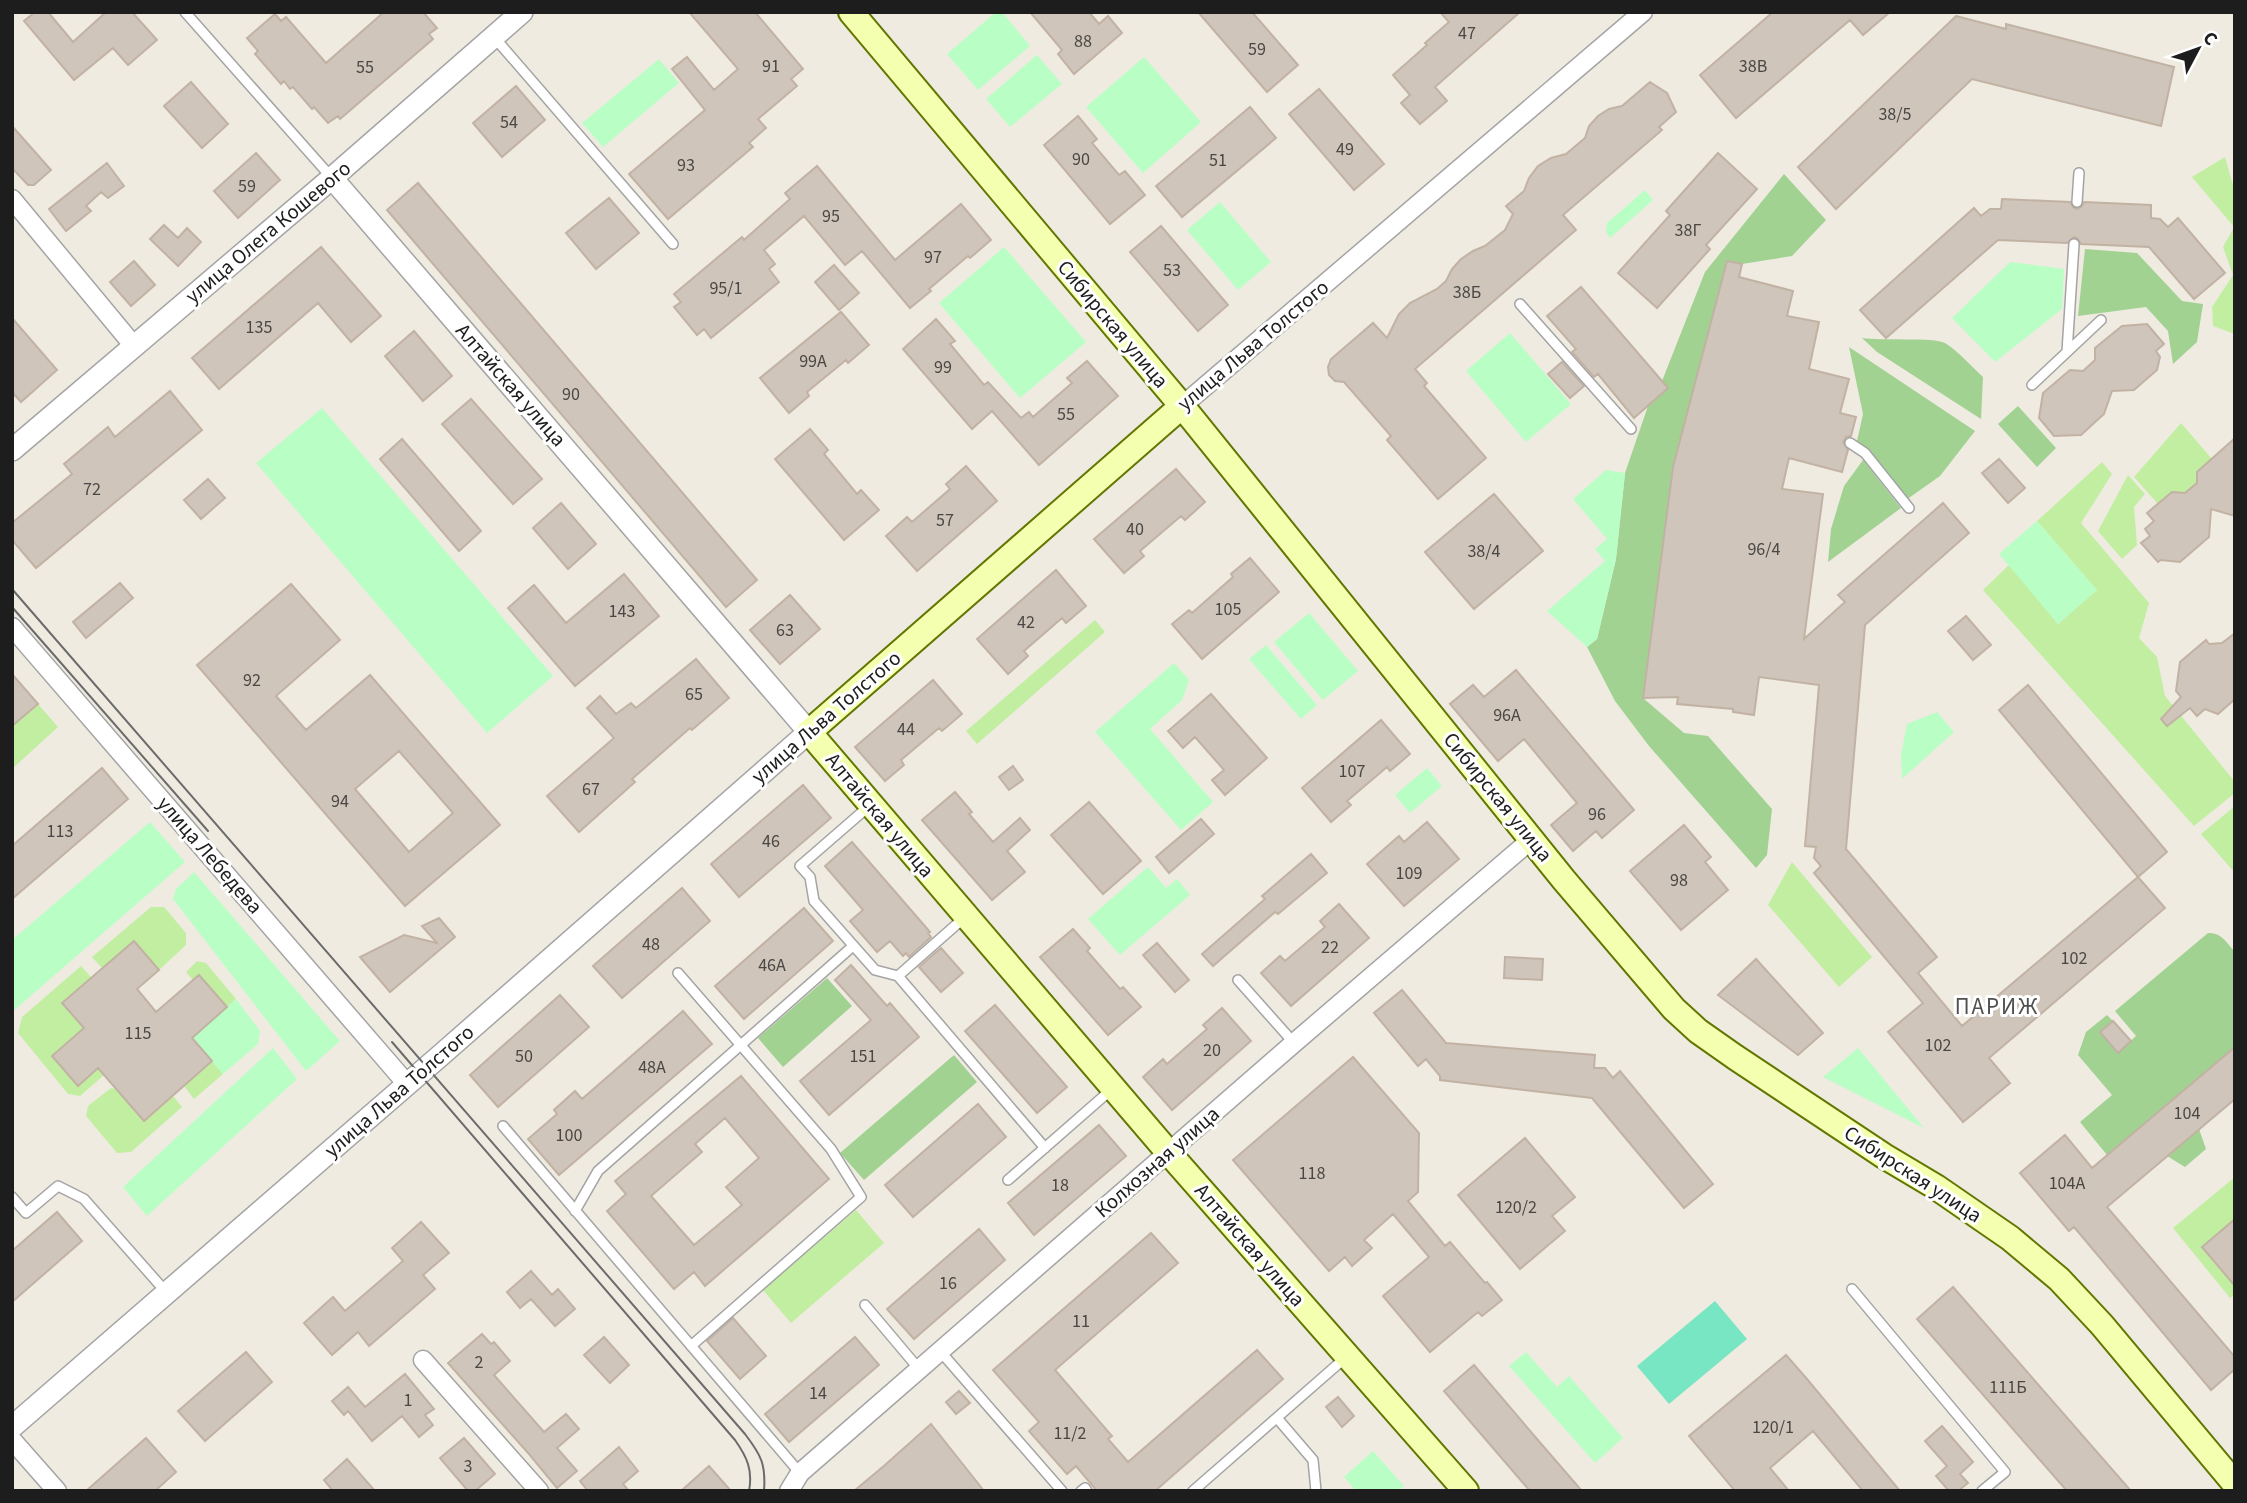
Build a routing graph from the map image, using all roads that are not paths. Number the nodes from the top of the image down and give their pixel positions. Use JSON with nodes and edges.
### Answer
{"nodes":[{"id":1,"x":185,"y":12,"type":"edge"},
{"id":2,"x":851,"y":12,"type":"edge"},
{"id":3,"x":516,"y":14,"type":"edge"},
{"id":4,"x":1634,"y":15,"type":"edge"},
{"id":5,"x":494,"y":37,"type":"junction"},
{"id":6,"x":2079,"y":173,"type":"dead end"},
{"id":7,"x":332,"y":178,"type":"junction"},
{"id":8,"x":12,"y":199,"type":"edge"},
{"id":9,"x":2077,"y":202,"type":"dead end"},
{"id":10,"x":673,"y":244,"type":"dead end"},
{"id":11,"x":2074,"y":244,"type":"dead end"},
{"id":12,"x":1520,"y":304,"type":"dead end"},
{"id":13,"x":2101,"y":320,"type":"dead end"},
{"id":14,"x":134,"y":346,"type":"junction"},
{"id":15,"x":2067,"y":352,"type":"junction"},
{"id":16,"x":2032,"y":385,"type":"dead end"},
{"id":17,"x":1182,"y":405,"type":"junction"},
{"id":18,"x":1631,"y":429,"type":"dead end"},
{"id":19,"x":1850,"y":443,"type":"dead end"},
{"id":20,"x":12,"y":450,"type":"edge"},
{"id":21,"x":1909,"y":508,"type":"dead end"},
{"id":22,"x":12,"y":627,"type":"edge"},
{"id":23,"x":809,"y":732,"type":"junction"},
{"id":24,"x":871,"y":804,"type":"junction"},
{"id":25,"x":1532,"y":839,"type":"junction"},
{"id":26,"x":966,"y":916,"type":"junction"},
{"id":27,"x":853,"y":946,"type":"junction"},
{"id":28,"x":678,"y":973,"type":"dead end"},
{"id":29,"x":898,"y":976,"type":"junction"},
{"id":30,"x":1238,"y":980,"type":"dead end"},
{"id":31,"x":1294,"y":1043,"type":"junction"},
{"id":32,"x":740,"y":1045,"type":"junction"},
{"id":33,"x":408,"y":1084,"type":"junction"},
{"id":34,"x":1114,"y":1088,"type":"junction"},
{"id":35,"x":503,"y":1126,"type":"dead end"},
{"id":36,"x":1045,"y":1148,"type":"junction"},
{"id":37,"x":1168,"y":1152,"type":"junction"},
{"id":38,"x":1008,"y":1180,"type":"dead end"},
{"id":39,"x":12,"y":1197,"type":"edge"},
{"id":40,"x":575,"y":1211,"type":"junction"},
{"id":41,"x":1852,"y":1289,"type":"dead end"},
{"id":42,"x":167,"y":1293,"type":"junction"},
{"id":43,"x":865,"y":1306,"type":"dead end"},
{"id":44,"x":691,"y":1346,"type":"junction"},
{"id":45,"x":940,"y":1351,"type":"junction"},
{"id":46,"x":1348,"y":1356,"type":"junction"},
{"id":47,"x":423,"y":1360,"type":"dead end"},
{"id":48,"x":919,"y":1369,"type":"junction"},
{"id":49,"x":1277,"y":1418,"type":"junction"},
{"id":50,"x":12,"y":1427,"type":"edge"},
{"id":51,"x":12,"y":1440,"type":"edge"},
{"id":52,"x":800,"y":1473,"type":"junction"},
{"id":53,"x":2235,"y":1484,"type":"edge"},
{"id":54,"x":57,"y":1491,"type":"edge"},
{"id":55,"x":539,"y":1491,"type":"edge"},
{"id":56,"x":789,"y":1491,"type":"edge"},
{"id":57,"x":1062,"y":1491,"type":"edge"},
{"id":58,"x":1081,"y":1491,"type":"edge"},
{"id":59,"x":1087,"y":1491,"type":"edge"},
{"id":60,"x":1193,"y":1491,"type":"edge"},
{"id":61,"x":1316,"y":1491,"type":"edge"},
{"id":62,"x":1466,"y":1491,"type":"edge"},
{"id":63,"x":1982,"y":1491,"type":"edge"}],
"edges":[{"from":1,"to":7,"type":"lane","name":"Алтайская улица"},
{"from":2,"to":17,"type":"main road","name":"Сибирская улица"},
{"from":3,"to":5,"type":"street","name":"улица Олега Кошевого"},
{"from":4,"to":17,"type":"street","name":"улица Льва Толстого"},
{"from":5,"to":7,"type":"street","name":"улица Олега Кошевого"},
{"from":5,"to":10,"type":"lane"},
{"from":6,"to":9,"type":"lane"},
{"from":7,"to":14,"type":"street","name":"улица Олега Кошевого"},
{"from":7,"to":23,"type":"street","name":"Алтайская улица"},
{"from":8,"to":14,"type":"street"},
{"from":11,"to":15,"type":"lane"},
{"from":12,"to":18,"type":"lane"},
{"from":13,"to":15,"type":"lane"},
{"from":14,"to":20,"type":"street","name":"улица Олега Кошевого"},
{"from":15,"to":16,"type":"lane"},
{"from":17,"to":23,"type":"main road","name":"улица Льва Толстого"},
{"from":17,"to":25,"type":"main road","name":"Сибирская улица"},
{"from":19,"to":21,"type":"lane"},
{"from":22,"to":33,"type":"street","name":"улица Лебедева"},
{"from":23,"to":24,"type":"main road","name":"Алтайская улица"},
{"from":23,"to":33,"type":"street","name":"улица Льва Толстого"},
{"from":24,"to":26,"type":"main road","name":"Алтайская улица"},
{"from":24,"to":27,"type":"lane"},
{"from":25,"to":31,"type":"street","name":"Колхозная улица"},
{"from":25,"to":53,"type":"main road","name":"Сибирская улица"},
{"from":26,"to":29,"type":"lane"},
{"from":26,"to":34,"type":"main road","name":"Алтайская улица"},
{"from":27,"to":29,"type":"lane"},
{"from":27,"to":32,"type":"lane"},
{"from":28,"to":32,"type":"lane"},
{"from":29,"to":36,"type":"lane"},
{"from":30,"to":31,"type":"lane"},
{"from":31,"to":37,"type":"street","name":"Колхозная улица"},
{"from":32,"to":40,"type":"lane"},
{"from":32,"to":44,"type":"lane"},
{"from":33,"to":42,"type":"street","name":"улица Льва Толстого"},
{"from":34,"to":36,"type":"lane"},
{"from":34,"to":37,"type":"main road","name":"Алтайская улица"},
{"from":35,"to":40,"type":"lane"},
{"from":36,"to":38,"type":"lane"},
{"from":37,"to":45,"type":"street","name":"Колхозная улица"},
{"from":37,"to":46,"type":"main road","name":"Алтайская улица"},
{"from":39,"to":42,"type":"lane"},
{"from":40,"to":44,"type":"lane"},
{"from":41,"to":63,"type":"lane"},
{"from":42,"to":50,"type":"street","name":"улица Льва Толстого"},
{"from":43,"to":48,"type":"lane"},
{"from":44,"to":52,"type":"lane"},
{"from":45,"to":48,"type":"street","name":"Колхозная улица"},
{"from":45,"to":57,"type":"lane"},
{"from":46,"to":49,"type":"lane"},
{"from":46,"to":62,"type":"main road","name":"Алтайская улица"},
{"from":47,"to":55,"type":"street"},
{"from":48,"to":52,"type":"street","name":"Колхозная улица"},
{"from":49,"to":60,"type":"lane"},
{"from":49,"to":61,"type":"lane"},
{"from":51,"to":54,"type":"street"},
{"from":52,"to":56,"type":"street","name":"Колхозная улица"},
{"from":58,"to":59,"type":"lane"}]}
